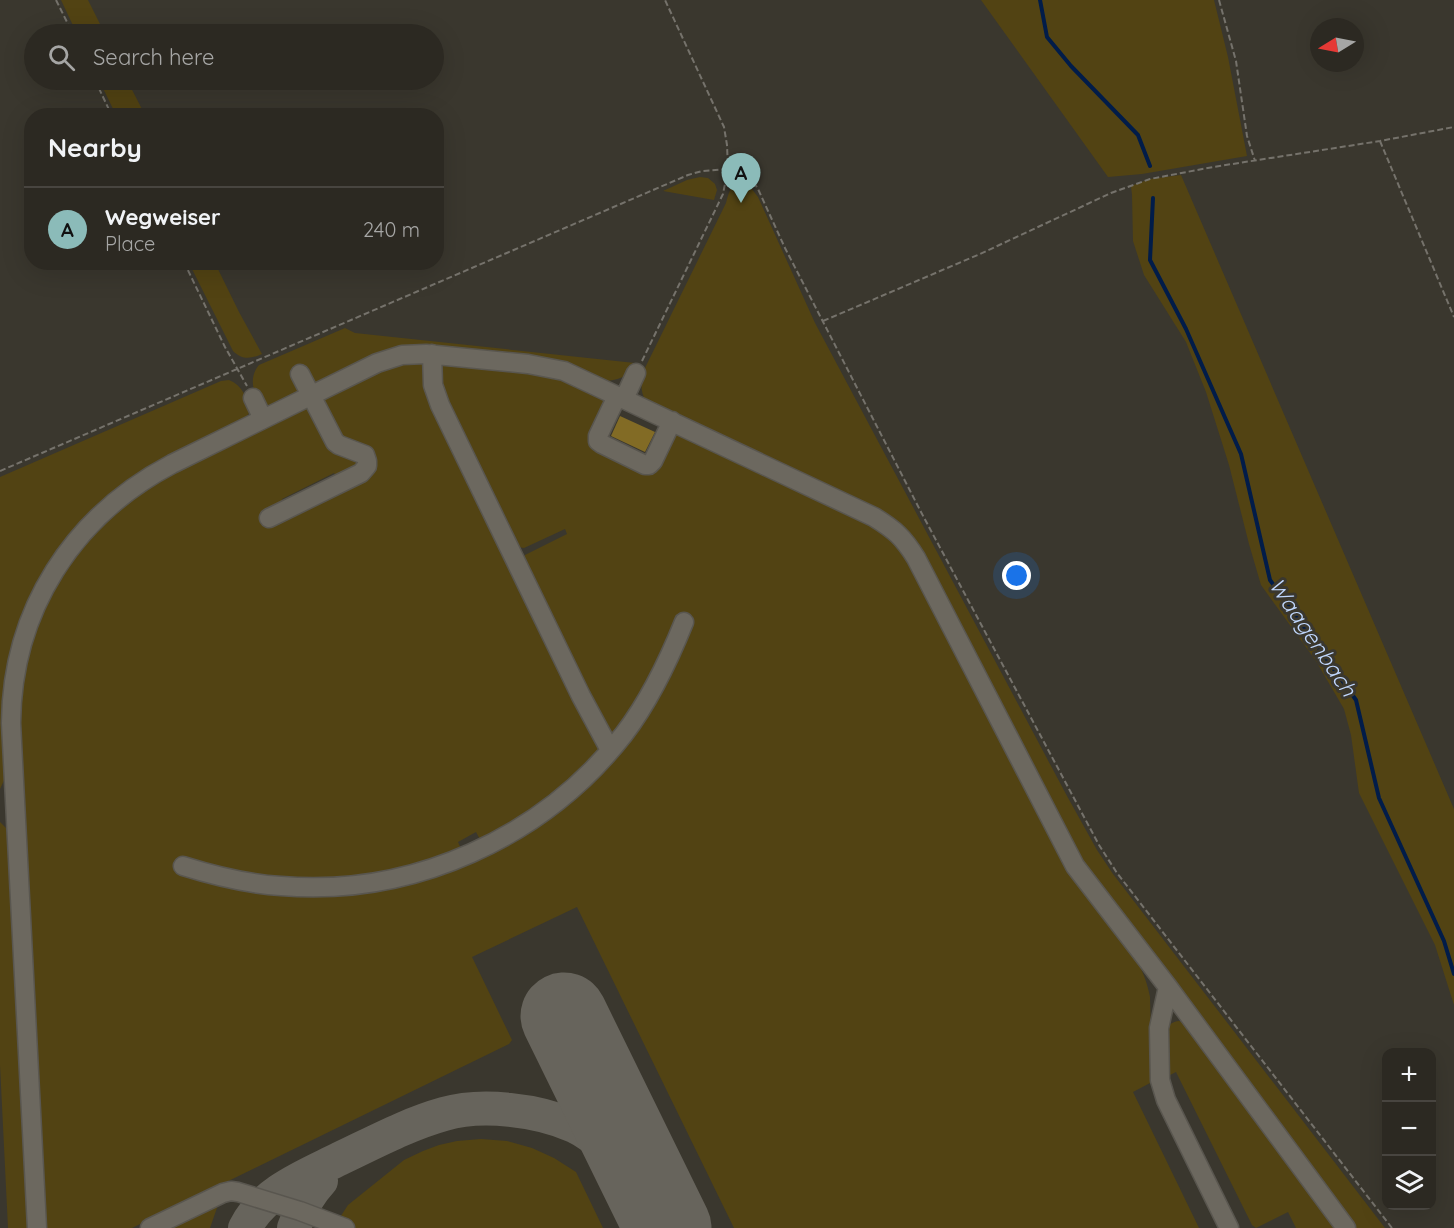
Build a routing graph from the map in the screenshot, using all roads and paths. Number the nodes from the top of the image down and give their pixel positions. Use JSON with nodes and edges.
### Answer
{"nodes":[{"id":1,"x":56,"y":0,"type":"edge"},
{"id":2,"x":665,"y":0,"type":"edge"},
{"id":3,"x":1220,"y":0,"type":"edge"},
{"id":4,"x":68,"y":24,"type":"edge"},
{"id":5,"x":100,"y":90,"type":"edge"},
{"id":6,"x":108,"y":108,"type":"edge"},
{"id":7,"x":1454,"y":127,"type":"edge"},
{"id":8,"x":1380,"y":141,"type":"junction"},
{"id":9,"x":1255,"y":161,"type":"junction"},
{"id":10,"x":728,"y":169,"type":"junction"},
{"id":11,"x":188,"y":270,"type":"edge"},
{"id":12,"x":1454,"y":317,"type":"edge"},
{"id":13,"x":823,"y":321,"type":"junction"},
{"id":14,"x":432,"y":354,"type":"junction"},
{"id":15,"x":237,"y":369,"type":"junction"},
{"id":16,"x":636,"y":373,"type":"joint"},
{"id":17,"x":300,"y":374,"type":"dead end"},
{"id":18,"x":311,"y":395,"type":"junction"},
{"id":19,"x":621,"y":397,"type":"junction"},
{"id":20,"x":253,"y":398,"type":"joint"},
{"id":21,"x":263,"y":419,"type":"junction"},
{"id":22,"x":672,"y":422,"type":"junction"},
{"id":23,"x":0,"y":467,"type":"edge"},
{"id":24,"x":2,"y":471,"type":"edge"},
{"id":25,"x":269,"y":518,"type":"dead end"},
{"id":26,"x":684,"y":622,"type":"dead end"},
{"id":27,"x":610,"y":750,"type":"junction"},
{"id":28,"x":7,"y":802,"type":"edge"},
{"id":29,"x":183,"y":866,"type":"dead end"},
{"id":30,"x":1168,"y":987,"type":"junction"},
{"id":31,"x":37,"y":1228,"type":"edge"},
{"id":32,"x":150,"y":1228,"type":"edge"},
{"id":33,"x":345,"y":1228,"type":"edge"},
{"id":34,"x":1229,"y":1228,"type":"edge"},
{"id":35,"x":1346,"y":1228,"type":"edge"},
{"id":36,"x":1392,"y":1228,"type":"edge"}],
"edges":[{"from":1,"to":4,"type":"path"},
{"from":2,"to":10,"type":"path"},
{"from":3,"to":9,"type":"path"},
{"from":5,"to":6,"type":"path"},
{"from":7,"to":8,"type":"path"},
{"from":8,"to":9,"type":"path"},
{"from":8,"to":12,"type":"path"},
{"from":9,"to":13,"type":"path"},
{"from":10,"to":13,"type":"path"},
{"from":10,"to":15,"type":"path"},
{"from":10,"to":16,"type":"path"},
{"from":11,"to":15,"type":"path"},
{"from":13,"to":36,"type":"path"},
{"from":14,"to":18,"type":"lane"},
{"from":14,"to":19,"type":"lane"},
{"from":14,"to":27,"type":"lane"},
{"from":15,"to":20,"type":"path"},
{"from":15,"to":24,"type":"path"},
{"from":16,"to":19,"type":"lane"},
{"from":17,"to":18,"type":"lane"},
{"from":18,"to":21,"type":"lane"},
{"from":18,"to":25,"type":"lane"},
{"from":19,"to":22,"type":"lane"},
{"from":19,"to":22,"type":"lane"},
{"from":20,"to":21,"type":"lane"},
{"from":21,"to":28,"type":"lane"},
{"from":22,"to":30,"type":"lane"},
{"from":23,"to":24,"type":"path"},
{"from":26,"to":27,"type":"lane"},
{"from":27,"to":29,"type":"lane"},
{"from":28,"to":31,"type":"lane"},
{"from":30,"to":34,"type":"lane"},
{"from":30,"to":35,"type":"lane"},
{"from":32,"to":33,"type":"lane"}]}
